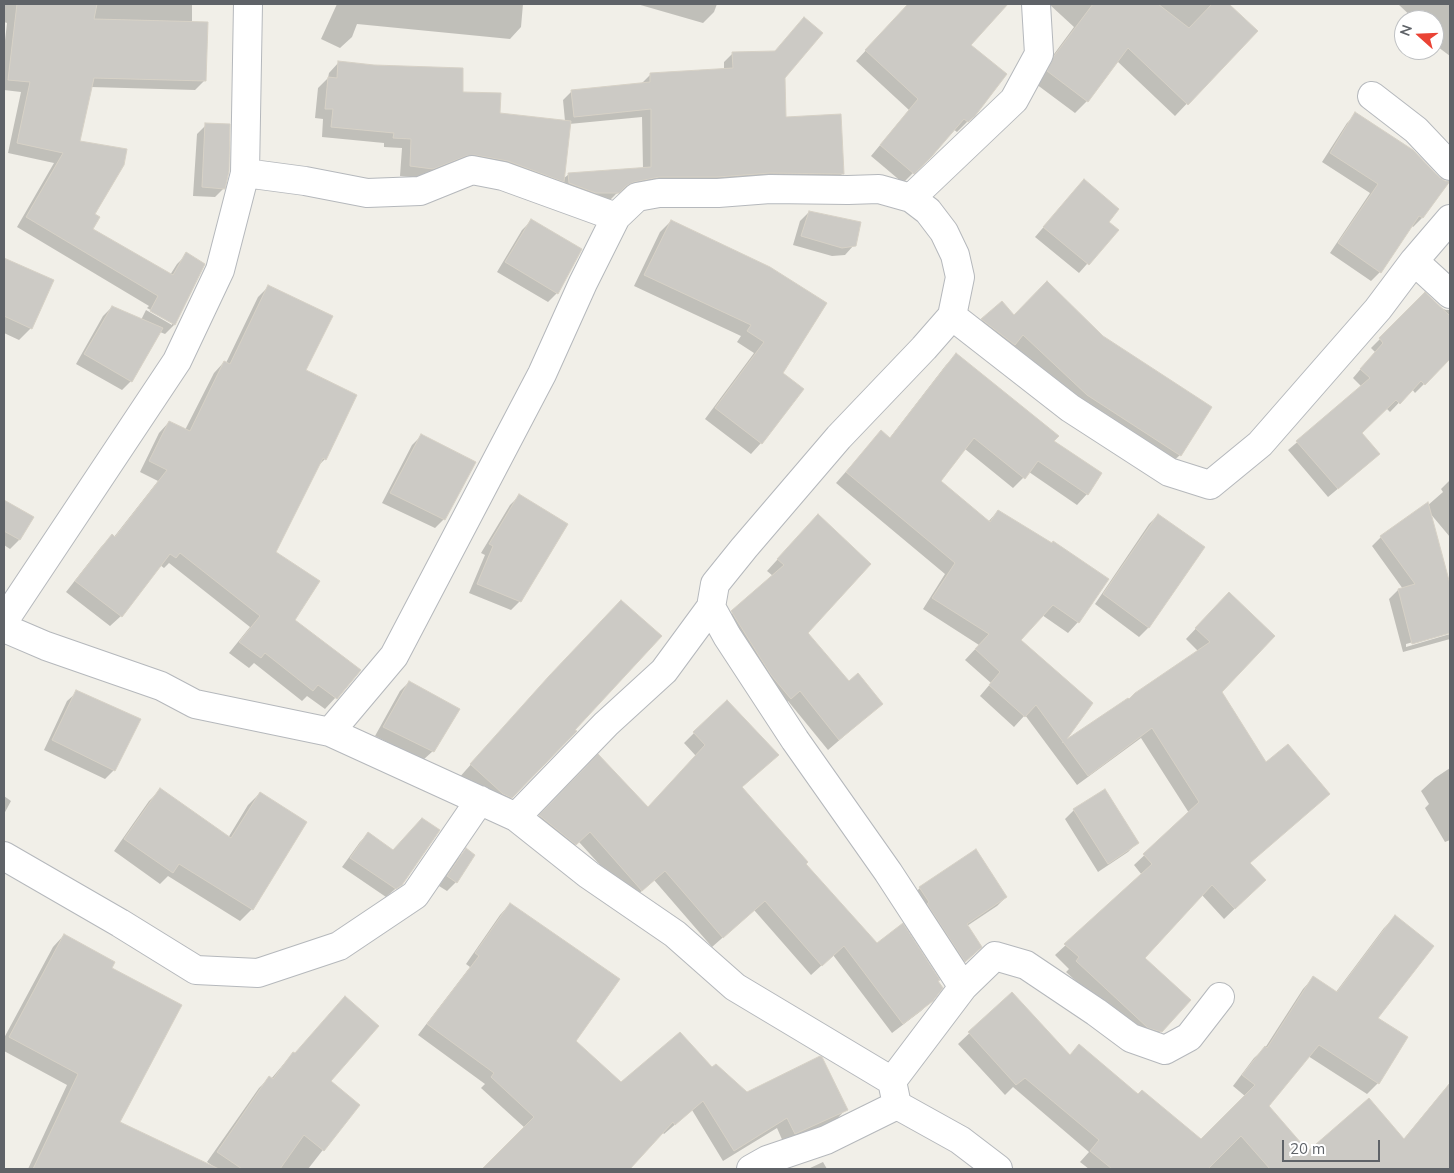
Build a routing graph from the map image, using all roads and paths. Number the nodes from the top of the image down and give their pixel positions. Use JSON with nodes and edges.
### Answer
{"nodes":[{"id":1,"x":248,"y":4,"type":"edge"},
{"id":2,"x":1036,"y":4,"type":"edge"},
{"id":3,"x":1372,"y":96,"type":"dead end"},
{"id":4,"x":1450,"y":166,"type":"edge"},
{"id":5,"x":245,"y":173,"type":"junction"},
{"id":6,"x":911,"y":198,"type":"junction"},
{"id":7,"x":616,"y":217,"type":"junction"},
{"id":8,"x":1450,"y":219,"type":"edge"},
{"id":9,"x":1414,"y":261,"type":"junction"},
{"id":10,"x":1450,"y":294,"type":"edge"},
{"id":11,"x":952,"y":316,"type":"junction"},
{"id":12,"x":711,"y":607,"type":"junction"},
{"id":13,"x":4,"y":621,"type":"edge"},
{"id":14,"x":4,"y":628,"type":"edge"},
{"id":15,"x":330,"y":732,"type":"junction"},
{"id":16,"x":480,"y":800,"type":"junction"},
{"id":17,"x":516,"y":817,"type":"junction"},
{"id":18,"x":4,"y":856,"type":"edge"},
{"id":19,"x":963,"y":987,"type":"junction"},
{"id":20,"x":1220,"y":997,"type":"dead end"},
{"id":21,"x":895,"y":1093,"type":"junction"},
{"id":22,"x":751,"y":1169,"type":"edge"},
{"id":23,"x":998,"y":1169,"type":"edge"}],
"edges":[{"from":1,"to":5,"type":"street"},
{"from":2,"to":6,"type":"street"},
{"from":3,"to":4,"type":"street"},
{"from":5,"to":7,"type":"street"},
{"from":5,"to":13,"type":"street"},
{"from":6,"to":7,"type":"street"},
{"from":6,"to":11,"type":"street"},
{"from":7,"to":15,"type":"street"},
{"from":8,"to":9,"type":"street"},
{"from":9,"to":10,"type":"street"},
{"from":9,"to":11,"type":"street"},
{"from":11,"to":12,"type":"street"},
{"from":12,"to":17,"type":"street"},
{"from":12,"to":19,"type":"street"},
{"from":14,"to":15,"type":"street"},
{"from":15,"to":16,"type":"street"},
{"from":16,"to":17,"type":"street"},
{"from":16,"to":18,"type":"street"},
{"from":17,"to":21,"type":"street"},
{"from":19,"to":20,"type":"street"},
{"from":19,"to":21,"type":"street"},
{"from":21,"to":22,"type":"street"},
{"from":21,"to":23,"type":"street"}]}
